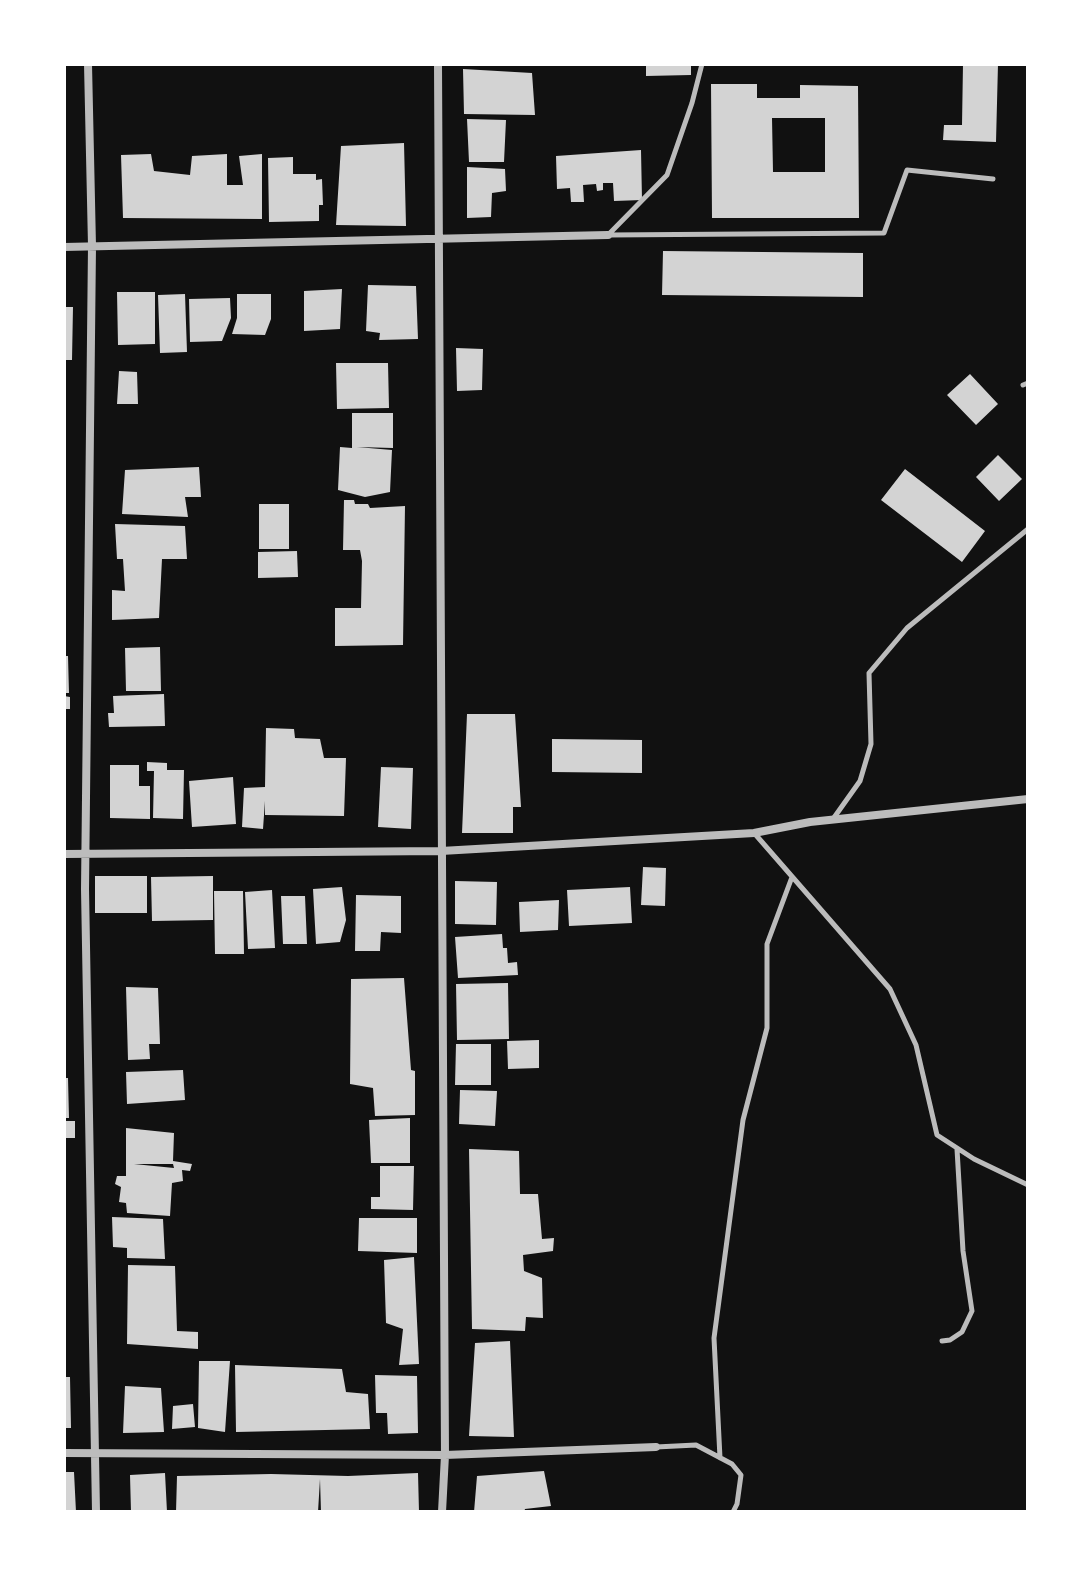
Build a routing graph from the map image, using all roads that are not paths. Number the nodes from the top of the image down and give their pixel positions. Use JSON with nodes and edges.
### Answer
{"nodes":[{"id":1,"x":88,"y":64,"type":"edge"},
{"id":2,"x":438,"y":64,"type":"edge"},
{"id":3,"x":702,"y":64,"type":"edge"},
{"id":4,"x":993,"y":179,"type":"dead end"},
{"id":5,"x":608,"y":235,"type":"junction"},
{"id":6,"x":439,"y":241,"type":"junction"},
{"id":7,"x":92,"y":246,"type":"junction"},
{"id":8,"x":64,"y":247,"type":"edge"},
{"id":9,"x":1028,"y":529,"type":"edge"},
{"id":10,"x":1028,"y":799,"type":"edge"},
{"id":11,"x":832,"y":819,"type":"junction"},
{"id":12,"x":754,"y":833,"type":"junction"},
{"id":13,"x":441,"y":851,"type":"junction"},
{"id":14,"x":86,"y":853,"type":"junction"},
{"id":15,"x":64,"y":854,"type":"edge"},
{"id":16,"x":792,"y":877,"type":"junction"},
{"id":17,"x":957,"y":1148,"type":"junction"},
{"id":18,"x":1028,"y":1185,"type":"edge"},
{"id":19,"x":942,"y":1341,"type":"dead end"},
{"id":20,"x":656,"y":1447,"type":"joint"},
{"id":21,"x":64,"y":1453,"type":"edge"},
{"id":22,"x":96,"y":1454,"type":"junction"},
{"id":23,"x":445,"y":1455,"type":"junction"},
{"id":24,"x":720,"y":1458,"type":"junction"},
{"id":25,"x":96,"y":1512,"type":"edge"},
{"id":26,"x":442,"y":1512,"type":"edge"},
{"id":27,"x":733,"y":1512,"type":"edge"}],
"edges":[{"from":1,"to":7,"type":"street"},
{"from":2,"to":6,"type":"street"},
{"from":3,"to":5,"type":"lane"},
{"from":4,"to":5,"type":"lane"},
{"from":5,"to":6,"type":"street"},
{"from":6,"to":7,"type":"street"},
{"from":6,"to":13,"type":"street"},
{"from":7,"to":8,"type":"street"},
{"from":7,"to":14,"type":"street"},
{"from":9,"to":11,"type":"lane"},
{"from":10,"to":11,"type":"street"},
{"from":11,"to":12,"type":"street"},
{"from":12,"to":13,"type":"street"},
{"from":12,"to":16,"type":"lane"},
{"from":13,"to":14,"type":"street"},
{"from":13,"to":23,"type":"street"},
{"from":14,"to":15,"type":"street"},
{"from":14,"to":22,"type":"street"},
{"from":16,"to":17,"type":"lane"},
{"from":16,"to":24,"type":"lane"},
{"from":17,"to":18,"type":"lane"},
{"from":17,"to":19,"type":"lane"},
{"from":20,"to":23,"type":"street"},
{"from":20,"to":24,"type":"lane"},
{"from":21,"to":22,"type":"street"},
{"from":22,"to":23,"type":"street"},
{"from":22,"to":25,"type":"street"},
{"from":23,"to":26,"type":"street"},
{"from":24,"to":27,"type":"lane"}]}
